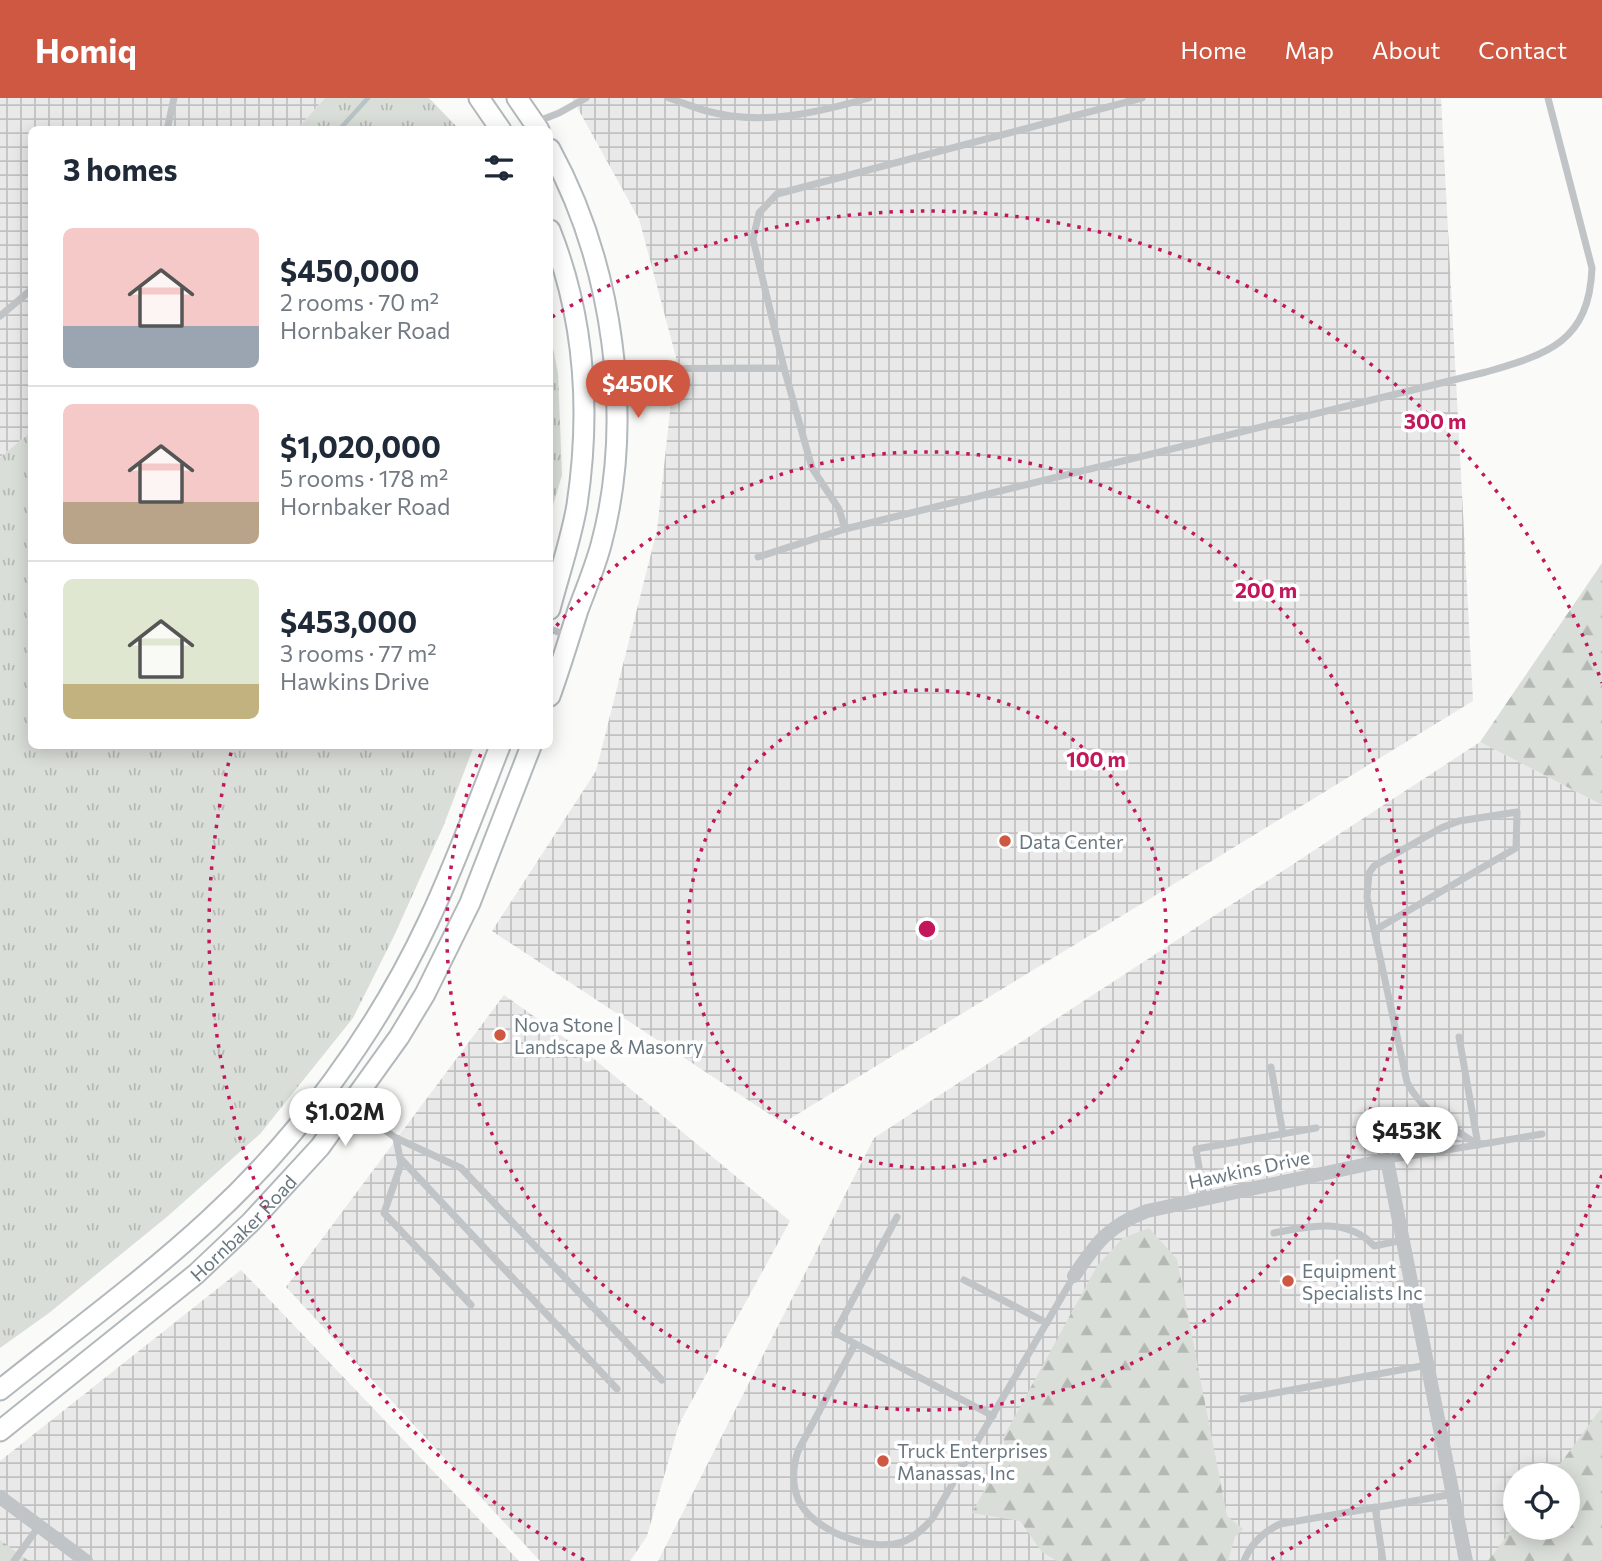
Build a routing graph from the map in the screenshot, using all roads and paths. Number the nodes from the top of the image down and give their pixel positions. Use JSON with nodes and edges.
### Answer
{"nodes":[{"id":1,"x":174,"y":98,"type":"edge"},
{"id":2,"x":480,"y":98,"type":"edge"},
{"id":3,"x":517,"y":98,"type":"edge"},
{"id":4,"x":586,"y":98,"type":"edge"},
{"id":5,"x":669,"y":98,"type":"edge"},
{"id":6,"x":869,"y":98,"type":"edge"},
{"id":7,"x":1142,"y":98,"type":"edge"},
{"id":8,"x":1548,"y":98,"type":"edge"},
{"id":9,"x":168,"y":126,"type":"edge"},
{"id":10,"x":498,"y":126,"type":"edge"},
{"id":11,"x":537,"y":126,"type":"edge"},
{"id":12,"x":553,"y":155,"type":"edge"},
{"id":13,"x":553,"y":240,"type":"edge"},
{"id":14,"x":28,"y":292,"type":"edge"},
{"id":15,"x":0,"y":316,"type":"edge"},
{"id":16,"x":784,"y":368,"type":"junction"},
{"id":17,"x":615,"y":369,"type":"junction"},
{"id":18,"x":845,"y":529,"type":"junction"},
{"id":19,"x":758,"y":557,"type":"dead end"},
{"id":20,"x":553,"y":597,"type":"edge"},
{"id":21,"x":553,"y":630,"type":"edge"},
{"id":22,"x":570,"y":636,"type":"junction"},
{"id":23,"x":553,"y":687,"type":"edge"},
{"id":24,"x":499,"y":749,"type":"edge"},
{"id":25,"x":530,"y":749,"type":"edge"},
{"id":26,"x":1375,"y":930,"type":"junction"},
{"id":27,"x":1459,"y":1037,"type":"dead end"},
{"id":28,"x":1271,"y":1067,"type":"dead end"},
{"id":29,"x":351,"y":1106,"type":"junction"},
{"id":30,"x":1316,"y":1128,"type":"dead end"},
{"id":31,"x":1283,"y":1134,"type":"junction"},
{"id":32,"x":1542,"y":1134,"type":"dead end"},
{"id":33,"x":396,"y":1138,"type":"junction"},
{"id":34,"x":1478,"y":1145,"type":"junction"},
{"id":35,"x":400,"y":1158,"type":"junction"},
{"id":36,"x":1387,"y":1160,"type":"junction"},
{"id":37,"x":1204,"y":1198,"type":"junction"},
{"id":38,"x":897,"y":1217,"type":"dead end"},
{"id":39,"x":1274,"y":1233,"type":"dead end"},
{"id":40,"x":1403,"y":1240,"type":"junction"},
{"id":41,"x":1074,"y":1276,"type":"joint"},
{"id":42,"x":964,"y":1280,"type":"dead end"},
{"id":43,"x":471,"y":1305,"type":"dead end"},
{"id":44,"x":1047,"y":1323,"type":"junction"},
{"id":45,"x":855,"y":1344,"type":"junction"},
{"id":46,"x":1429,"y":1365,"type":"junction"},
{"id":47,"x":662,"y":1380,"type":"dead end"},
{"id":48,"x":617,"y":1389,"type":"dead end"},
{"id":49,"x":0,"y":1390,"type":"edge"},
{"id":50,"x":1242,"y":1399,"type":"dead end"},
{"id":51,"x":993,"y":1416,"type":"junction"},
{"id":52,"x":0,"y":1432,"type":"edge"},
{"id":53,"x":1454,"y":1493,"type":"junction"},
{"id":54,"x":0,"y":1497,"type":"edge"},
{"id":55,"x":1375,"y":1507,"type":"junction"},
{"id":56,"x":39,"y":1526,"type":"junction"},
{"id":57,"x":14,"y":1561,"type":"edge"},
{"id":58,"x":86,"y":1561,"type":"edge"},
{"id":59,"x":1244,"y":1561,"type":"edge"},
{"id":60,"x":1383,"y":1561,"type":"edge"},
{"id":61,"x":1466,"y":1561,"type":"edge"}],
"edges":[{"from":1,"to":9,"type":"lane"},
{"from":2,"to":10,"type":"main road"},
{"from":3,"to":11,"type":"main road"},
{"from":4,"to":11,"type":"lane"},
{"from":5,"to":6,"type":"lane"},
{"from":7,"to":16,"type":"lane"},
{"from":8,"to":18,"type":"lane"},
{"from":12,"to":17,"type":"main road"},
{"from":13,"to":20,"type":"main road"},
{"from":14,"to":15,"type":"lane"},
{"from":16,"to":17,"type":"lane"},
{"from":16,"to":18,"type":"lane"},
{"from":17,"to":22,"type":"main road"},
{"from":18,"to":19,"type":"lane"},
{"from":21,"to":22,"type":"lane"},
{"from":22,"to":23,"type":"main road"},
{"from":24,"to":49,"type":"main road","name":"Hornbaker Road"},
{"from":25,"to":29,"type":"main road","name":"Hornbaker Road"},
{"from":26,"to":26,"type":"lane"},
{"from":26,"to":34,"type":"lane"},
{"from":27,"to":34,"type":"lane"},
{"from":28,"to":31,"type":"lane"},
{"from":29,"to":33,"type":"lane"},
{"from":29,"to":52,"type":"main road","name":"Hornbaker Road"},
{"from":30,"to":31,"type":"lane"},
{"from":31,"to":37,"type":"lane"},
{"from":32,"to":34,"type":"lane"},
{"from":33,"to":35,"type":"lane"},
{"from":33,"to":47,"type":"lane"},
{"from":34,"to":36,"type":"lane"},
{"from":35,"to":43,"type":"lane"},
{"from":35,"to":48,"type":"lane"},
{"from":36,"to":37,"type":"street","name":"Hawkins Drive"},
{"from":36,"to":40,"type":"street"},
{"from":37,"to":41,"type":"street","name":"Hawkins Drive"},
{"from":38,"to":45,"type":"lane"},
{"from":39,"to":40,"type":"lane"},
{"from":40,"to":46,"type":"street"},
{"from":41,"to":44,"type":"lane"},
{"from":42,"to":44,"type":"lane"},
{"from":44,"to":51,"type":"lane"},
{"from":45,"to":51,"type":"lane"},
{"from":45,"to":51,"type":"lane"},
{"from":46,"to":50,"type":"lane"},
{"from":46,"to":53,"type":"street"},
{"from":53,"to":55,"type":"lane"},
{"from":53,"to":61,"type":"street"},
{"from":54,"to":56,"type":"street"},
{"from":55,"to":59,"type":"lane"},
{"from":55,"to":60,"type":"lane"},
{"from":56,"to":57,"type":"lane"},
{"from":56,"to":58,"type":"street"}]}
